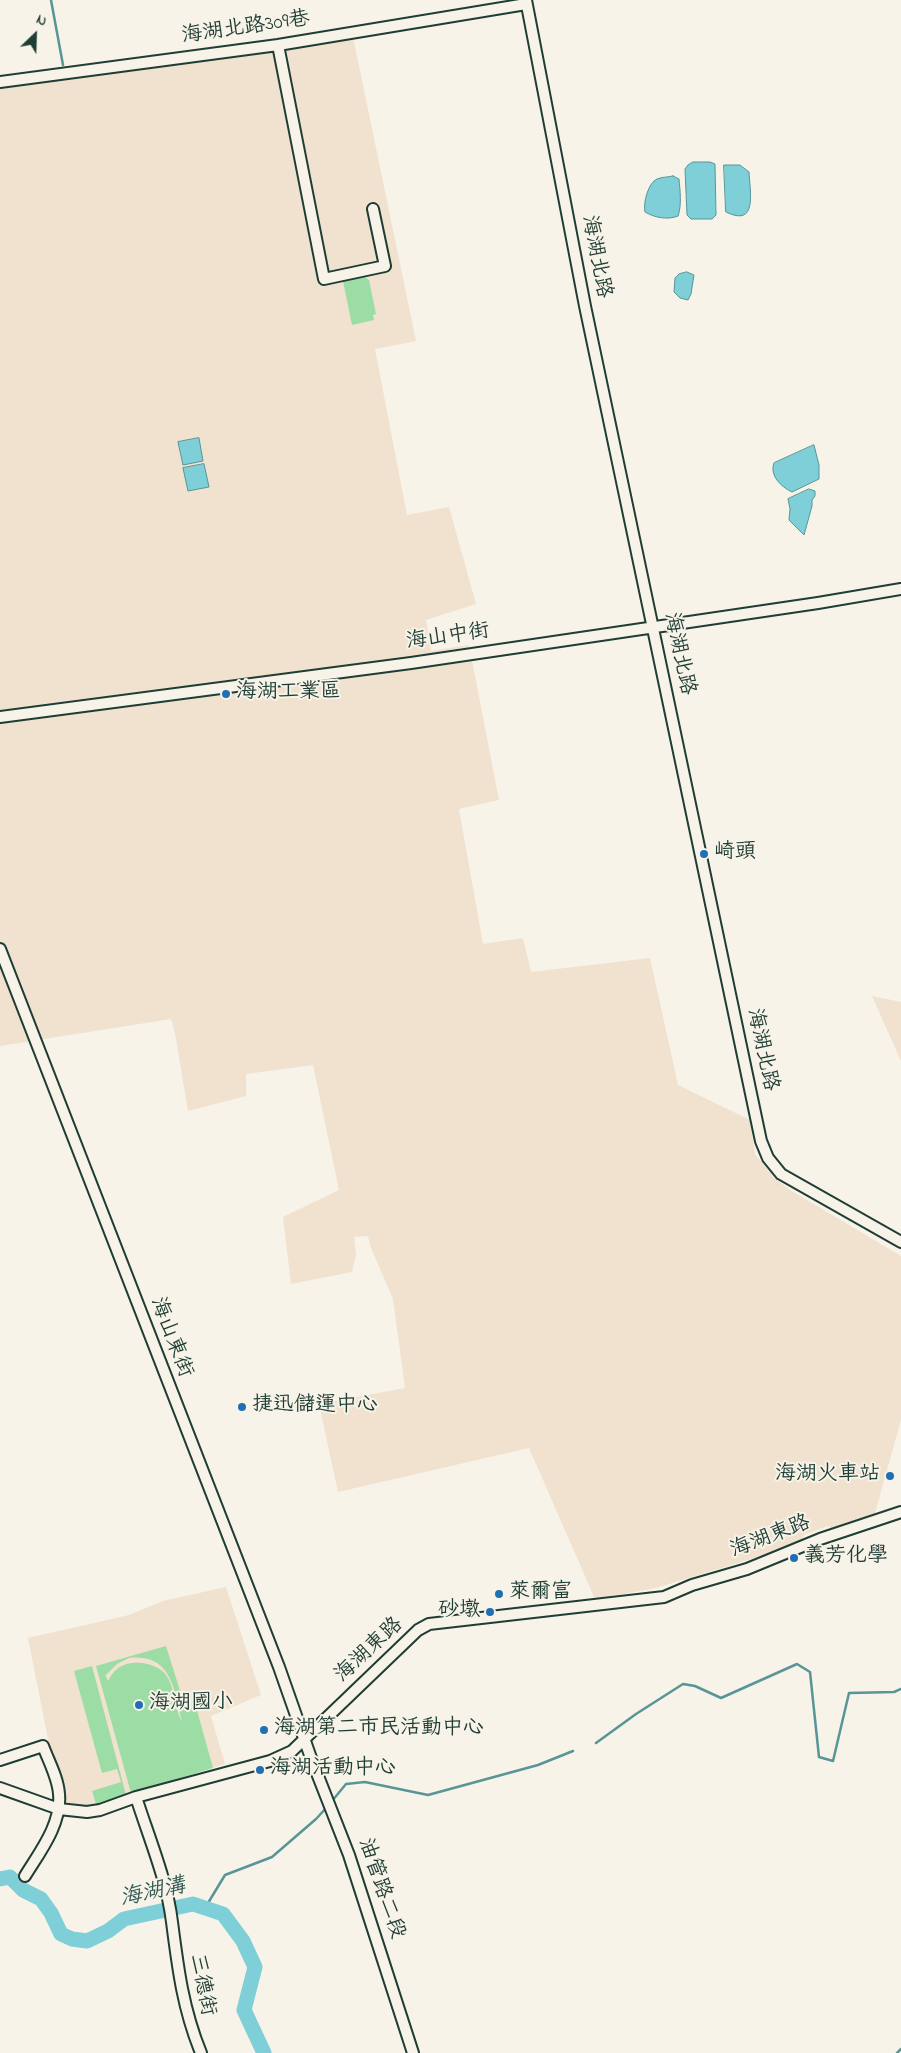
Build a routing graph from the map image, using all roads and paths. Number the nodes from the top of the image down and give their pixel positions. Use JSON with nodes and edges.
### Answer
{"nodes":[{"id":1,"x":526,"y":2,"type":"edge"},
{"id":2,"x":278,"y":45,"type":"junction"},
{"id":3,"x":0,"y":82,"type":"edge"},
{"id":4,"x":373,"y":208,"type":"dead end"},
{"id":5,"x":901,"y":589,"type":"edge"},
{"id":6,"x":654,"y":627,"type":"junction"},
{"id":7,"x":0,"y":717,"type":"edge"},
{"id":8,"x":0,"y":949,"type":"edge"},
{"id":9,"x":901,"y":1242,"type":"edge"},
{"id":10,"x":901,"y":1512,"type":"edge"},
{"id":11,"x":305,"y":1739,"type":"junction"},
{"id":12,"x":0,"y":1760,"type":"edge"},
{"id":13,"x":0,"y":1788,"type":"edge"},
{"id":14,"x":136,"y":1797,"type":"junction"},
{"id":15,"x":58,"y":1809,"type":"junction"},
{"id":16,"x":25,"y":1876,"type":"dead end"},
{"id":17,"x":200,"y":2053,"type":"edge"},
{"id":18,"x":413,"y":2053,"type":"edge"}],
"edges":[{"from":1,"to":2,"type":"street","name":"海湖北路309巷"},
{"from":1,"to":6,"type":"street","name":"海湖北路"},
{"from":2,"to":3,"type":"street","name":"海湖北路309巷"},
{"from":2,"to":4,"type":"street"},
{"from":5,"to":6,"type":"street","name":"海山中街"},
{"from":6,"to":7,"type":"street","name":"海山中街"},
{"from":6,"to":9,"type":"street","name":"海湖北路"},
{"from":8,"to":11,"type":"street","name":"海山東街"},
{"from":10,"to":11,"type":"street","name":"海湖東路"},
{"from":11,"to":14,"type":"street","name":"海湖東路"},
{"from":11,"to":18,"type":"street","name":"油管路二段"},
{"from":12,"to":15,"type":"street"},
{"from":13,"to":15,"type":"street","name":"海湖東路"},
{"from":14,"to":15,"type":"street","name":"海湖東路"},
{"from":14,"to":17,"type":"street","name":"三德街"},
{"from":15,"to":16,"type":"street"}]}
